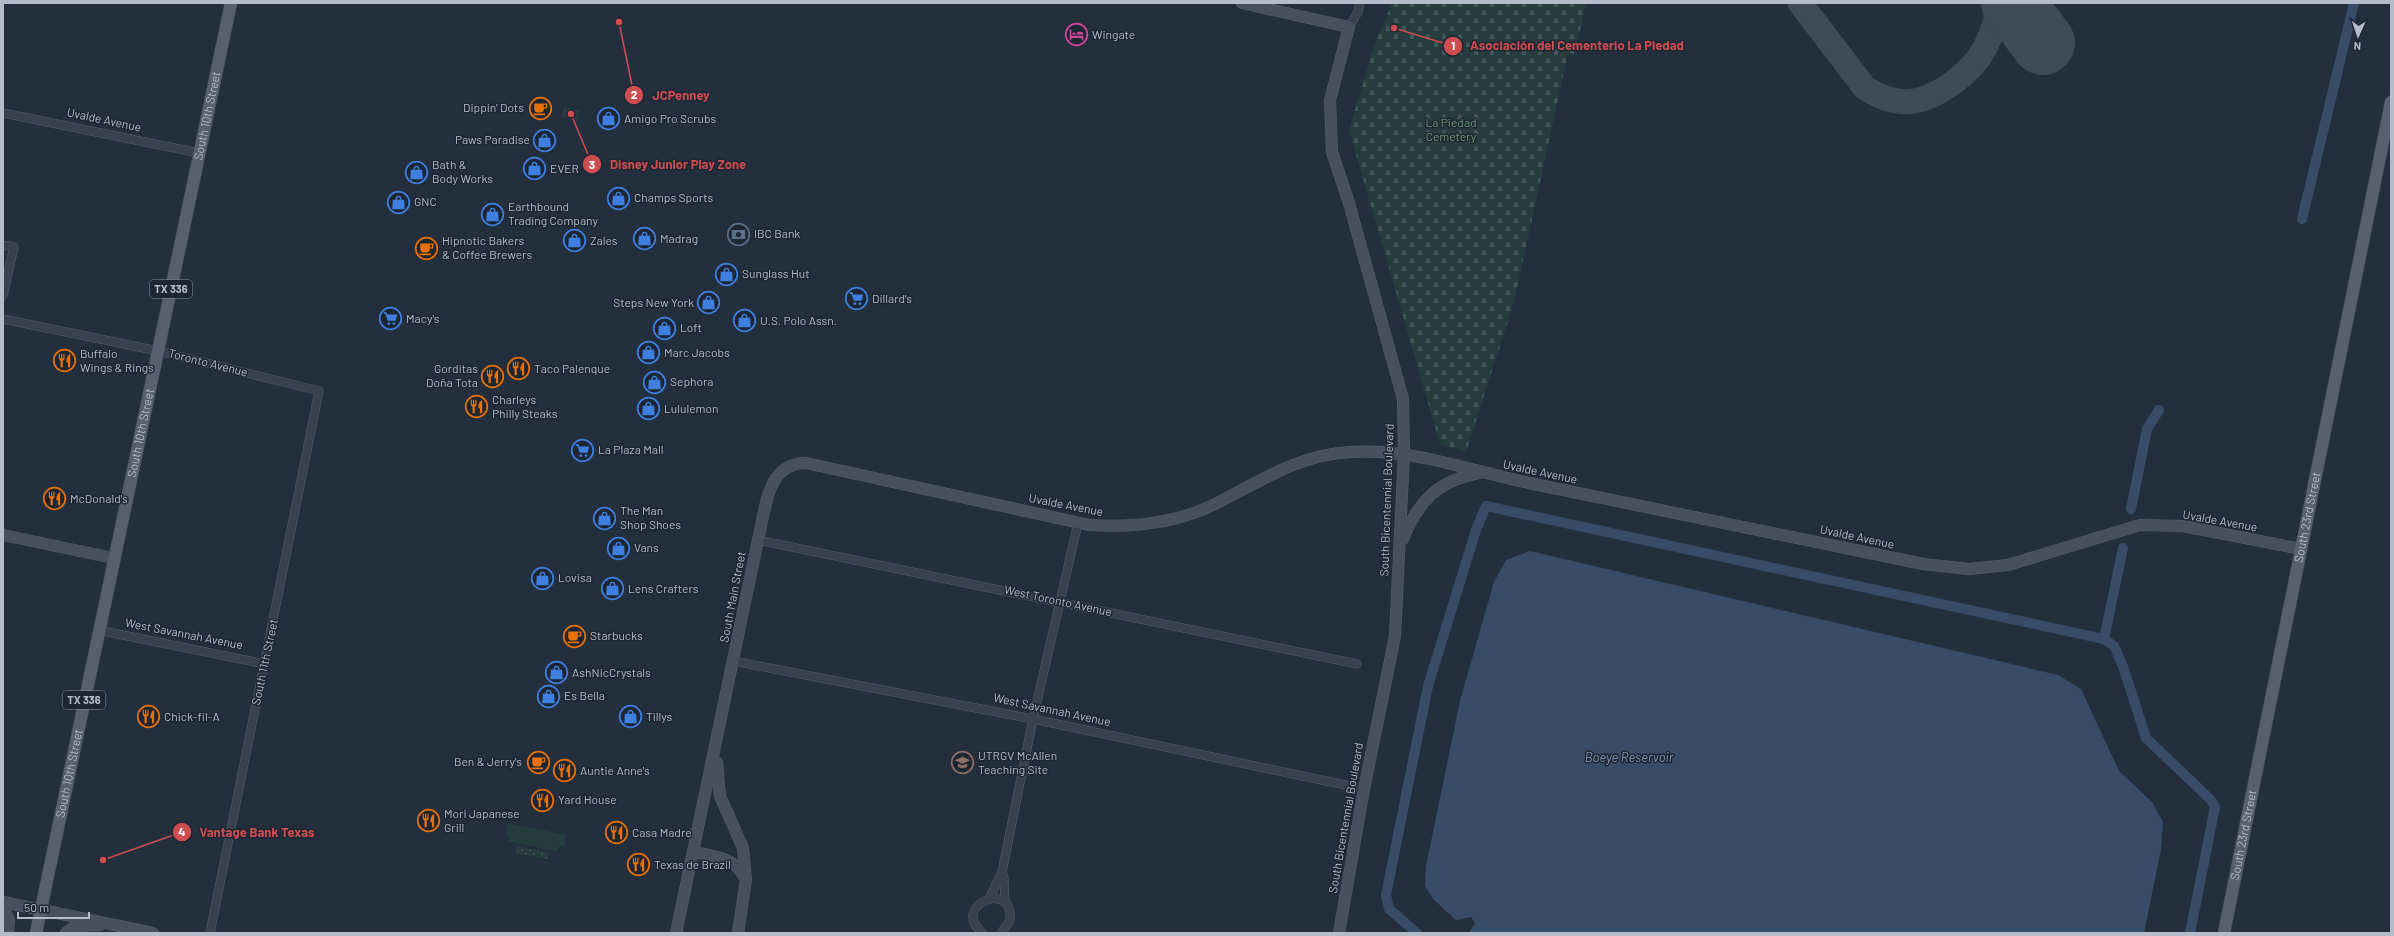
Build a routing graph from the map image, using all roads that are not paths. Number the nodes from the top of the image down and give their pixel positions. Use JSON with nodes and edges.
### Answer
{"nodes":[{"id":1,"x":231,"y":3,"type":"edge"},
{"id":2,"x":1242,"y":3,"type":"edge"},
{"id":3,"x":1360,"y":3,"type":"edge"},
{"id":4,"x":1349,"y":27,"type":"junction"},
{"id":5,"x":2391,"y":102,"type":"edge"},
{"id":6,"x":3,"y":113,"type":"edge"},
{"id":7,"x":199,"y":153,"type":"junction"},
{"id":8,"x":3,"y":245,"type":"edge"},
{"id":9,"x":3,"y":296,"type":"edge"},
{"id":10,"x":3,"y":319,"type":"edge"},
{"id":11,"x":158,"y":351,"type":"junction"},
{"id":12,"x":319,"y":391,"type":"joint"},
{"id":13,"x":1404,"y":454,"type":"junction"},
{"id":14,"x":782,"y":469,"type":"joint"},
{"id":15,"x":1483,"y":473,"type":"junction"},
{"id":16,"x":1078,"y":523,"type":"junction"},
{"id":17,"x":3,"y":535,"type":"edge"},
{"id":18,"x":758,"y":540,"type":"junction"},
{"id":19,"x":1400,"y":547,"type":"junction"},
{"id":20,"x":2301,"y":549,"type":"junction"},
{"id":21,"x":113,"y":558,"type":"junction"},
{"id":22,"x":1060,"y":601,"type":"junction"},
{"id":23,"x":98,"y":630,"type":"junction"},
{"id":24,"x":733,"y":661,"type":"junction"},
{"id":25,"x":265,"y":664,"type":"junction"},
{"id":26,"x":1357,"y":664,"type":"dead end"},
{"id":27,"x":1033,"y":719,"type":"junction"},
{"id":28,"x":718,"y":734,"type":"junction"},
{"id":29,"x":1364,"y":789,"type":"junction"},
{"id":30,"x":693,"y":852,"type":"junction"},
{"id":31,"x":1002,"y":872,"type":"junction"},
{"id":32,"x":746,"y":880,"type":"junction"},
{"id":33,"x":988,"y":899,"type":"junction"},
{"id":34,"x":3,"y":902,"type":"edge"},
{"id":35,"x":1005,"y":903,"type":"junction"},
{"id":36,"x":3,"y":908,"type":"edge"},
{"id":37,"x":42,"y":909,"type":"junction"},
{"id":38,"x":120,"y":925,"type":"junction"},
{"id":39,"x":8,"y":933,"type":"edge"},
{"id":40,"x":36,"y":933,"type":"edge"},
{"id":41,"x":66,"y":933,"type":"edge"},
{"id":42,"x":152,"y":933,"type":"edge"},
{"id":43,"x":210,"y":933,"type":"edge"},
{"id":44,"x":676,"y":933,"type":"edge"},
{"id":45,"x":738,"y":933,"type":"edge"},
{"id":46,"x":982,"y":933,"type":"edge"},
{"id":47,"x":1001,"y":933,"type":"edge"},
{"id":48,"x":1339,"y":933,"type":"edge"},
{"id":49,"x":2224,"y":933,"type":"edge"}],
"edges":[{"from":1,"to":7,"type":"main road","name":"South 10th Street","number":"TX 336"},
{"from":2,"to":4,"type":"street"},
{"from":3,"to":4,"type":"street"},
{"from":4,"to":13,"type":"street","name":"South Bicentennial Boulevard"},
{"from":5,"to":20,"type":"main road","name":"South 23rd Street"},
{"from":6,"to":7,"type":"street","name":"Uvalde Avenue"},
{"from":7,"to":11,"type":"main road","name":"South 10th Street","number":"TX 336"},
{"from":8,"to":9,"type":"street"},
{"from":10,"to":11,"type":"street","name":"Toronto Avenue"},
{"from":11,"to":12,"type":"street","name":"Toronto Avenue"},
{"from":11,"to":21,"type":"main road","name":"South 10th Street","number":"TX 336"},
{"from":12,"to":25,"type":"street","name":"South 11th Street"},
{"from":13,"to":15,"type":"street","name":"Uvalde Avenue"},
{"from":13,"to":16,"type":"street","name":"Uvalde Avenue"},
{"from":13,"to":19,"type":"street","name":"South Bicentennial Boulevard"},
{"from":14,"to":16,"type":"street","name":"Uvalde Avenue"},
{"from":14,"to":18,"type":"street","name":"South Main Street"},
{"from":15,"to":19,"type":"street"},
{"from":15,"to":20,"type":"street","name":"Uvalde Avenue"},
{"from":16,"to":22,"type":"street"},
{"from":17,"to":21,"type":"street"},
{"from":18,"to":22,"type":"street","name":"West Toronto Avenue"},
{"from":18,"to":24,"type":"street","name":"South Main Street"},
{"from":19,"to":29,"type":"street","name":"South Bicentennial Boulevard"},
{"from":20,"to":49,"type":"main road","name":"South 23rd Street"},
{"from":21,"to":23,"type":"main road","name":"South 10th Street","number":"TX 336"},
{"from":22,"to":26,"type":"street","name":"West Toronto Avenue"},
{"from":22,"to":27,"type":"street"},
{"from":23,"to":25,"type":"street","name":"West Savannah Avenue"},
{"from":23,"to":37,"type":"main road","name":"South 10th Street","number":"TX 336"},
{"from":24,"to":27,"type":"street","name":"West Savannah Avenue"},
{"from":24,"to":28,"type":"street","name":"South Main Street"},
{"from":25,"to":43,"type":"street","name":"South 11th Street"},
{"from":27,"to":29,"type":"street","name":"West Savannah Avenue"},
{"from":27,"to":31,"type":"street"},
{"from":28,"to":30,"type":"street","name":"South Main Street"},
{"from":28,"to":32,"type":"street","name":"South Main Street"},
{"from":29,"to":48,"type":"street","name":"South Bicentennial Boulevard"},
{"from":30,"to":32,"type":"street"},
{"from":30,"to":44,"type":"street","name":"South Main Street"},
{"from":31,"to":33,"type":"street"},
{"from":31,"to":35,"type":"street"},
{"from":32,"to":45,"type":"street","name":"South Main Street"},
{"from":33,"to":35,"type":"street"},
{"from":33,"to":46,"type":"street"},
{"from":34,"to":37,"type":"street"},
{"from":35,"to":47,"type":"street"},
{"from":36,"to":39,"type":"street"},
{"from":37,"to":38,"type":"street"},
{"from":37,"to":40,"type":"main road","name":"South 10th Street","number":"TX 336"},
{"from":38,"to":41,"type":"street"},
{"from":38,"to":42,"type":"street"}]}
